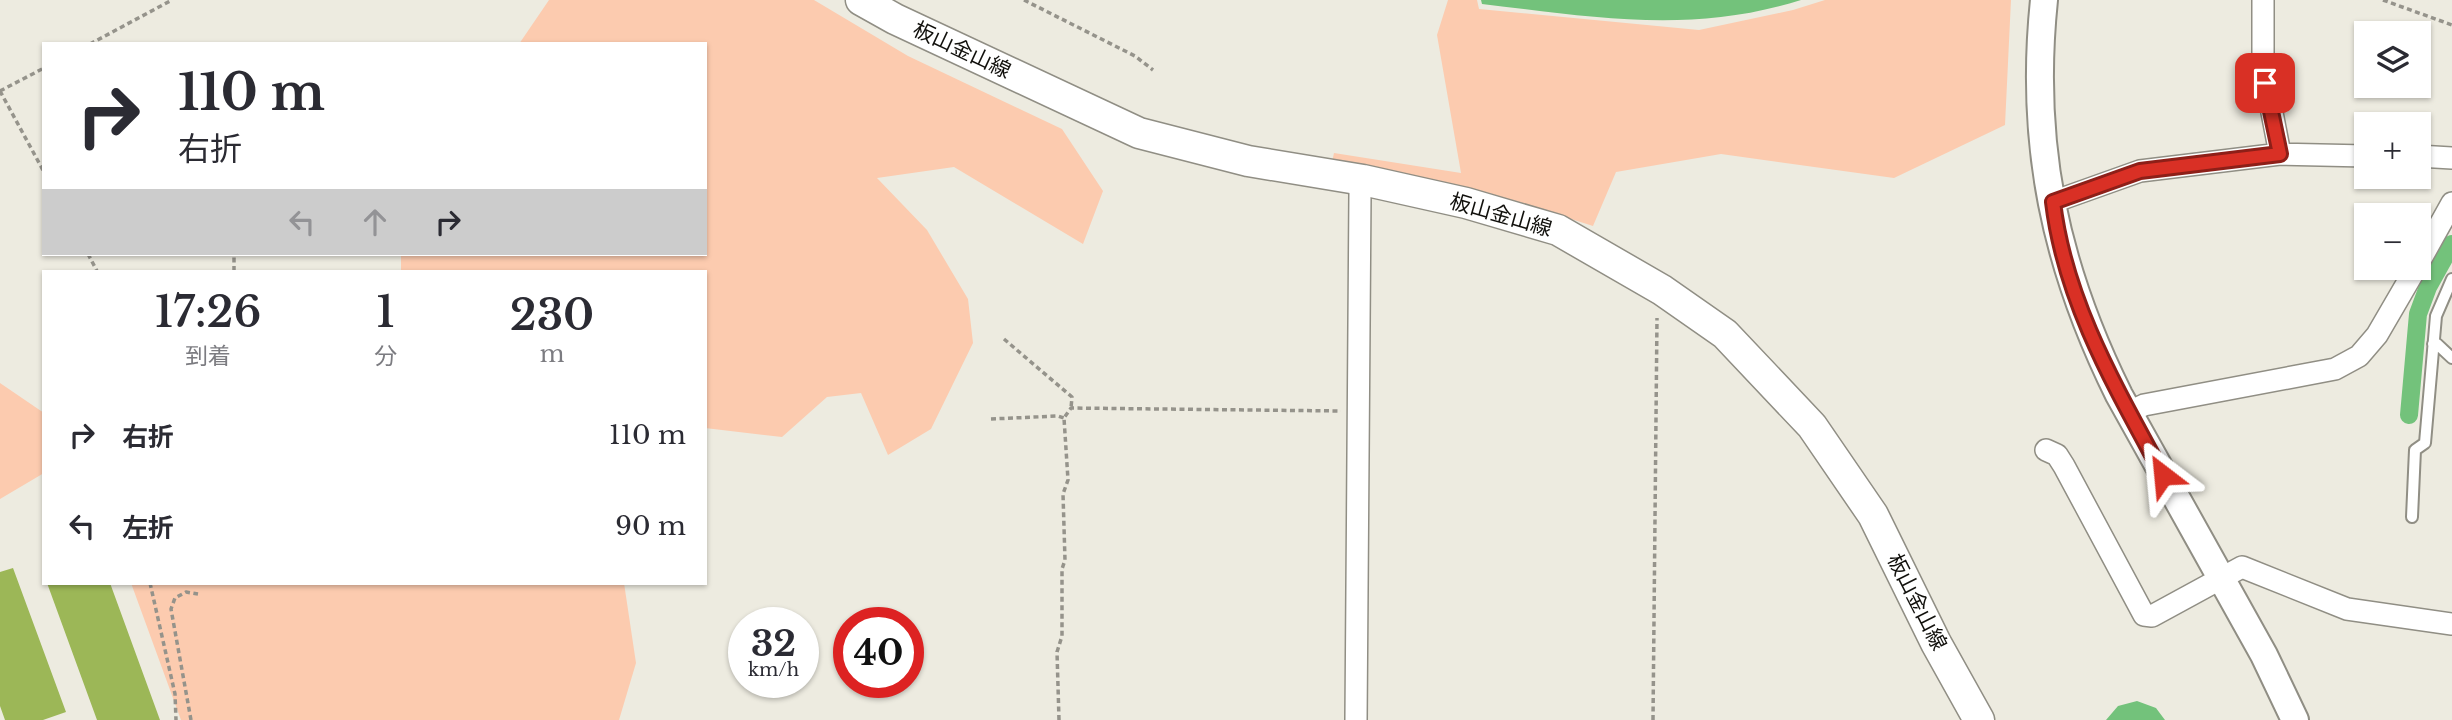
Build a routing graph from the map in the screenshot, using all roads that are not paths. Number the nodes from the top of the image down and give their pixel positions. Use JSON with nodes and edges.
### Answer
{"nodes":[{"id":1,"x":861,"y":0,"type":"edge"},
{"id":2,"x":2045,"y":0,"type":"edge"},
{"id":3,"x":2263,"y":0,"type":"edge"},
{"id":4,"x":2280,"y":154,"type":"junction"},
{"id":5,"x":2354,"y":156,"type":"edge"},
{"id":6,"x":2431,"y":157,"type":"edge"},
{"id":7,"x":2452,"y":158,"type":"edge"},
{"id":8,"x":1363,"y":180,"type":"junction"},
{"id":9,"x":2053,"y":202,"type":"junction"},
{"id":10,"x":2452,"y":203,"type":"edge"},
{"id":11,"x":2431,"y":241,"type":"edge"},
{"id":12,"x":2452,"y":279,"type":"edge"},
{"id":13,"x":2409,"y":280,"type":"edge"},
{"id":14,"x":2432,"y":344,"type":"junction"},
{"id":15,"x":2452,"y":358,"type":"edge"},
{"id":16,"x":2129,"y":412,"type":"junction"},
{"id":17,"x":2046,"y":450,"type":"dead end"},
{"id":18,"x":2412,"y":517,"type":"dead end"},
{"id":19,"x":2220,"y":577,"type":"junction"},
{"id":20,"x":2452,"y":624,"type":"edge"},
{"id":21,"x":1356,"y":720,"type":"edge"},
{"id":22,"x":1979,"y":720,"type":"edge"},
{"id":23,"x":2295,"y":720,"type":"edge"}],
"edges":[{"from":1,"to":8,"type":"main road","name":"板山金山線"},
{"from":2,"to":9,"type":"street"},
{"from":3,"to":4,"type":"street"},
{"from":4,"to":5,"type":"street"},
{"from":4,"to":9,"type":"street"},
{"from":6,"to":7,"type":"street"},
{"from":8,"to":21,"type":"street"},
{"from":8,"to":22,"type":"main road","name":"板山金山線"},
{"from":9,"to":16,"type":"street"},
{"from":10,"to":11,"type":"street"},
{"from":12,"to":14,"type":"lane"},
{"from":13,"to":16,"type":"street"},
{"from":14,"to":15,"type":"lane"},
{"from":14,"to":18,"type":"lane"},
{"from":16,"to":19,"type":"street"},
{"from":17,"to":19,"type":"street"},
{"from":19,"to":20,"type":"street"},
{"from":19,"to":23,"type":"street"}]}
